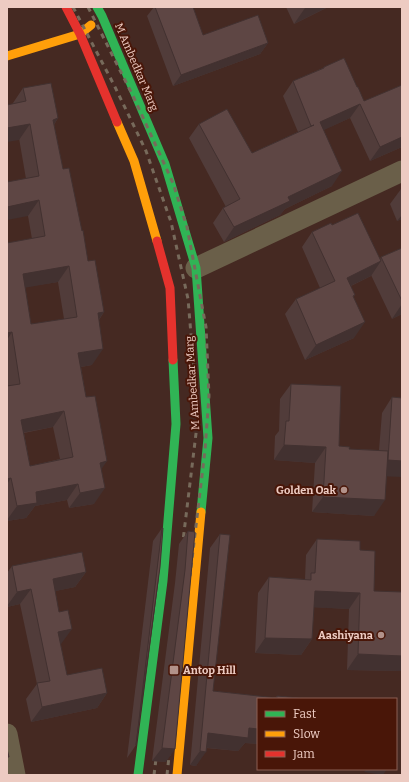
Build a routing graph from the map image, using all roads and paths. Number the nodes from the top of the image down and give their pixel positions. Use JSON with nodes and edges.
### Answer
{"nodes":[{"id":1,"x":66,"y":7,"type":"edge"},
{"id":2,"x":103,"y":10,"type":"edge"},
{"id":3,"x":80,"y":34,"type":"junction"},
{"id":4,"x":7,"y":56,"type":"edge"},
{"id":5,"x":402,"y":171,"type":"edge"},
{"id":6,"x":196,"y":268,"type":"junction"},
{"id":7,"x":7,"y":734,"type":"edge"},
{"id":8,"x":14,"y":775,"type":"edge"},
{"id":9,"x":138,"y":775,"type":"edge"},
{"id":10,"x":178,"y":775,"type":"edge"}],
"edges":[{"from":1,"to":3,"type":"main road"},
{"from":2,"to":3,"type":"main road"},
{"from":2,"to":6,"type":"main road","name":"M Ambedkar Marg"},
{"from":3,"to":4,"type":"main road"},
{"from":3,"to":9,"type":"main road"},
{"from":5,"to":6,"type":"street"},
{"from":6,"to":10,"type":"main road","name":"M Ambedkar Marg"},
{"from":7,"to":8,"type":"street"}]}
